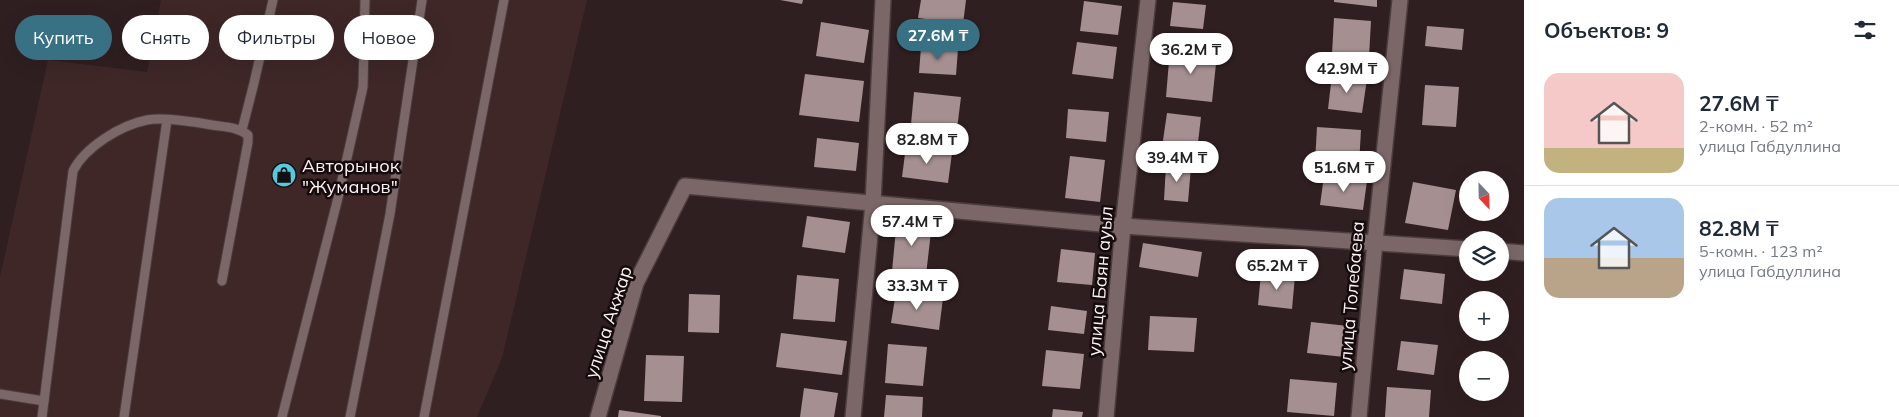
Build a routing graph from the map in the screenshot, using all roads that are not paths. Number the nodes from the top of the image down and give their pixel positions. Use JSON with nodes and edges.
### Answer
{"nodes":[{"id":1,"x":273,"y":0,"type":"edge"},
{"id":2,"x":365,"y":0,"type":"edge"},
{"id":3,"x":422,"y":0,"type":"edge"},
{"id":4,"x":504,"y":0,"type":"edge"},
{"id":5,"x":883,"y":0,"type":"edge"},
{"id":6,"x":1148,"y":0,"type":"edge"},
{"id":7,"x":1400,"y":0,"type":"edge"},
{"id":8,"x":167,"y":120,"type":"junction"},
{"id":9,"x":242,"y":130,"type":"junction"},
{"id":10,"x":873,"y":203,"type":"junction"},
{"id":11,"x":1123,"y":226,"type":"junction"},
{"id":12,"x":1375,"y":242,"type":"junction"},
{"id":13,"x":1459,"y":248,"type":"edge"},
{"id":14,"x":1509,"y":252,"type":"edge"},
{"id":15,"x":1524,"y":253,"type":"edge"},
{"id":16,"x":222,"y":281,"type":"dead end"},
{"id":17,"x":0,"y":394,"type":"edge"},
{"id":18,"x":44,"y":401,"type":"junction"},
{"id":19,"x":42,"y":417,"type":"edge"},
{"id":20,"x":124,"y":417,"type":"edge"},
{"id":21,"x":282,"y":417,"type":"edge"},
{"id":22,"x":350,"y":417,"type":"edge"},
{"id":23,"x":424,"y":417,"type":"edge"},
{"id":24,"x":598,"y":417,"type":"edge"},
{"id":25,"x":853,"y":417,"type":"edge"},
{"id":26,"x":1106,"y":417,"type":"edge"},
{"id":27,"x":1359,"y":417,"type":"edge"}],
"edges":[{"from":1,"to":9,"type":"lane"},
{"from":2,"to":21,"type":"lane"},
{"from":3,"to":22,"type":"lane"},
{"from":4,"to":23,"type":"lane"},
{"from":5,"to":10,"type":"street"},
{"from":6,"to":11,"type":"street","name":"улица Баян ауыл"},
{"from":7,"to":12,"type":"street","name":"улица Толебаева"},
{"from":8,"to":9,"type":"lane"},
{"from":8,"to":18,"type":"lane"},
{"from":8,"to":20,"type":"lane"},
{"from":9,"to":16,"type":"lane"},
{"from":10,"to":11,"type":"street"},
{"from":10,"to":24,"type":"street","name":"улица Акжар"},
{"from":10,"to":25,"type":"street"},
{"from":11,"to":12,"type":"street"},
{"from":11,"to":26,"type":"street","name":"улица Баян ауыл"},
{"from":12,"to":13,"type":"street"},
{"from":12,"to":27,"type":"street","name":"улица Толебаева"},
{"from":14,"to":15,"type":"street"},
{"from":17,"to":18,"type":"lane"},
{"from":18,"to":19,"type":"lane"}]}
